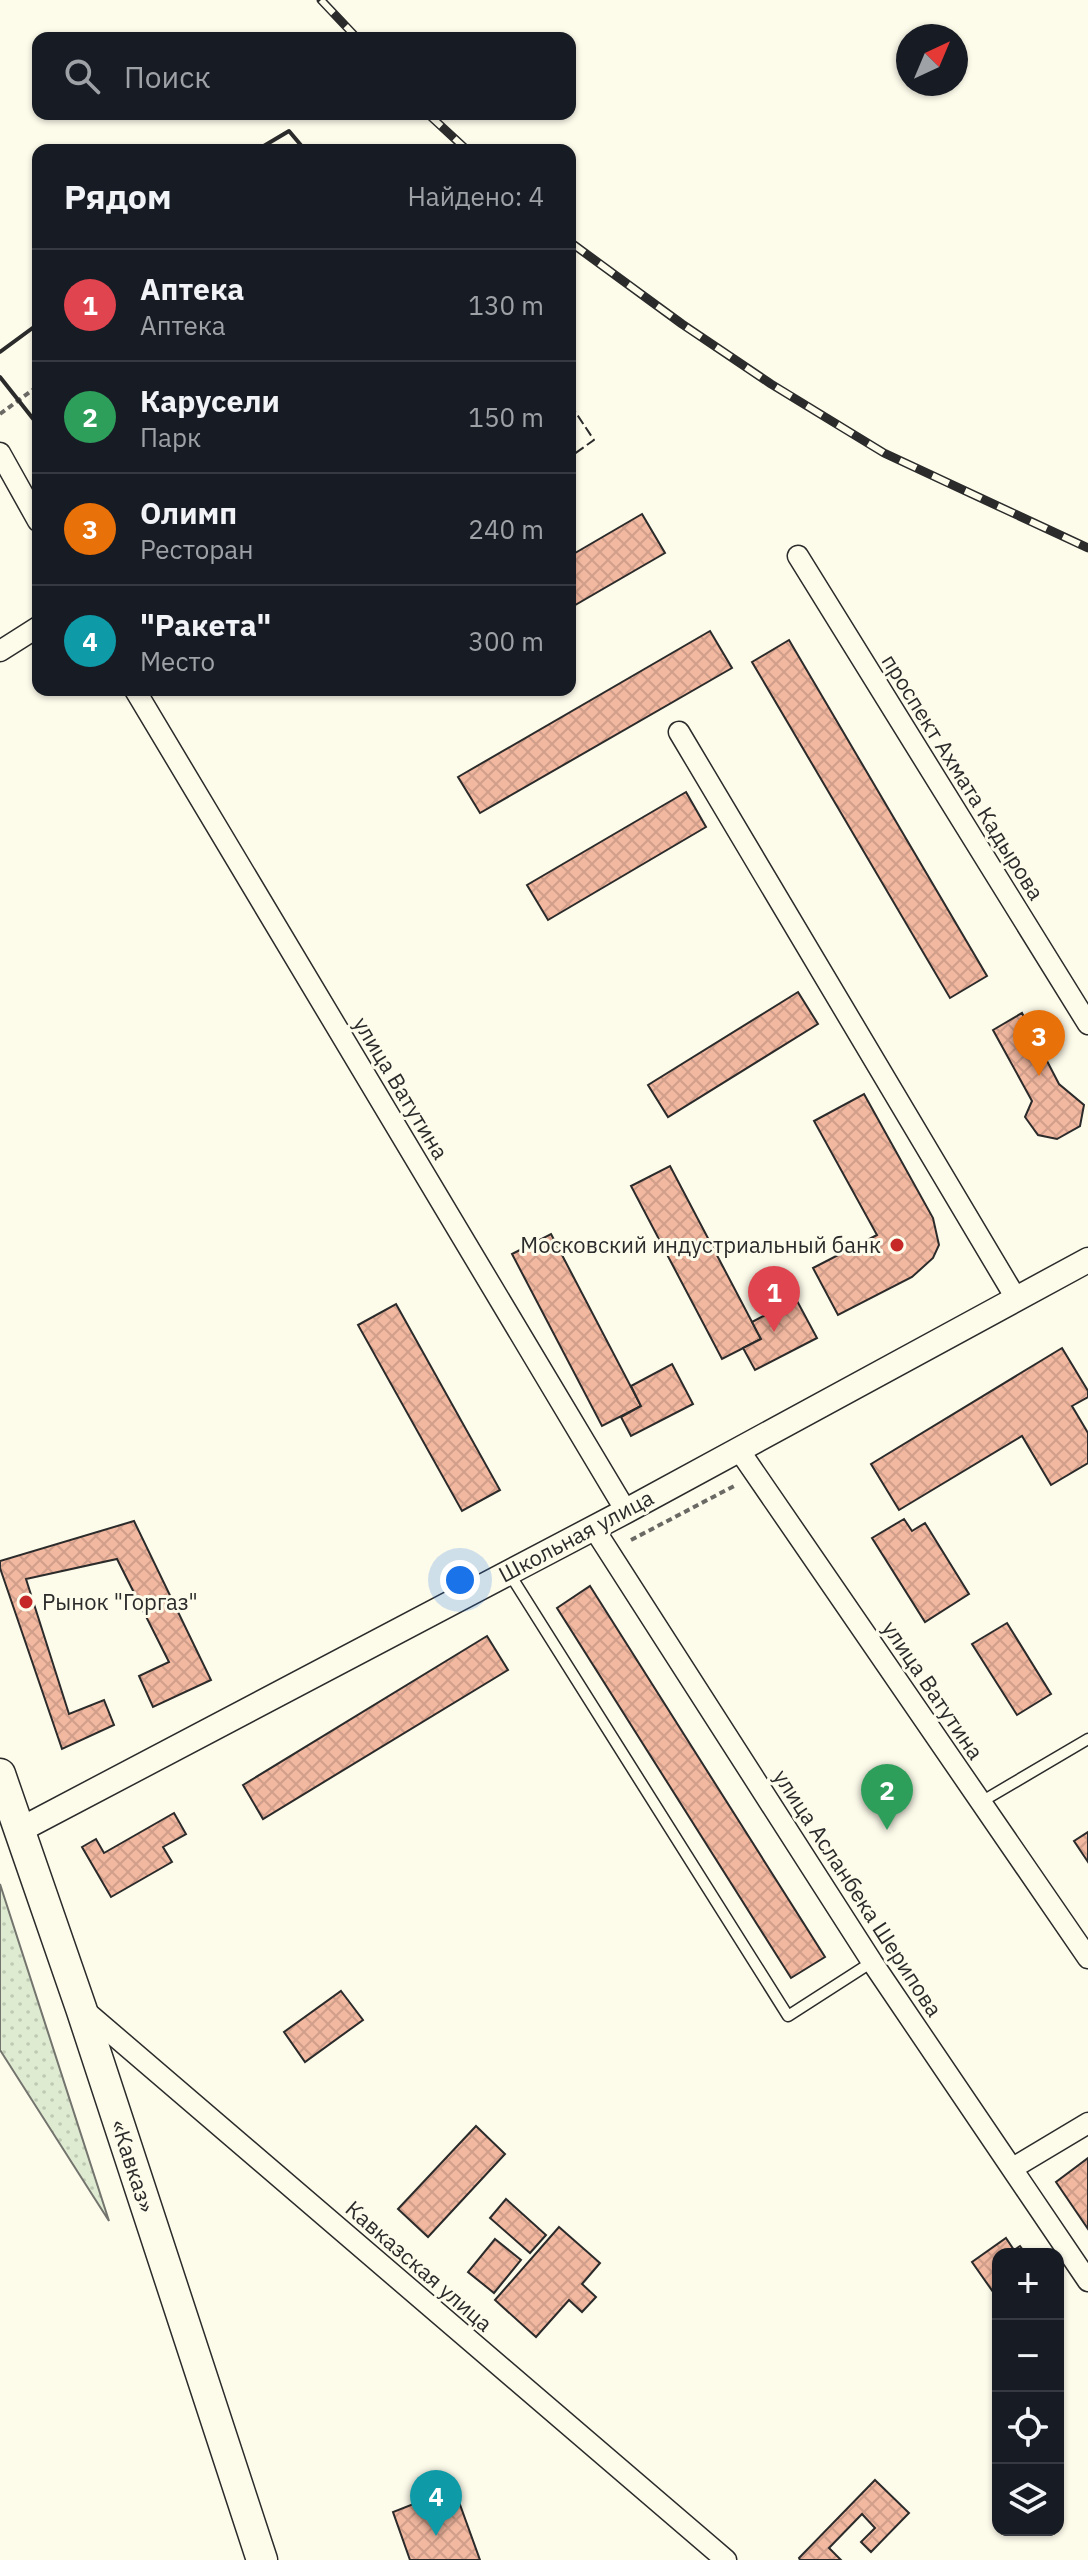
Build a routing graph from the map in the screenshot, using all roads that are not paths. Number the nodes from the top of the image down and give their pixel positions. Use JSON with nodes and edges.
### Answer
{"nodes":[{"id":1,"x":0,"y":453,"type":"edge"},
{"id":2,"x":32,"y":510,"type":"edge"},
{"id":3,"x":798,"y":556,"type":"dead end"},
{"id":4,"x":32,"y":631,"type":"edge"},
{"id":5,"x":0,"y":651,"type":"edge"},
{"id":6,"x":139,"y":696,"type":"edge"},
{"id":7,"x":679,"y":732,"type":"dead end"},
{"id":8,"x":1088,"y":1024,"type":"edge"},
{"id":9,"x":1088,"y":1260,"type":"edge"},
{"id":10,"x":1017,"y":1300,"type":"junction"},
{"id":11,"x":739,"y":1450,"type":"junction"},
{"id":12,"x":626,"y":1511,"type":"junction"},
{"id":13,"x":593,"y":1527,"type":"junction"},
{"id":14,"x":508,"y":1572,"type":"junction"},
{"id":15,"x":1088,"y":1739,"type":"edge"},
{"id":16,"x":0,"y":1774,"type":"edge"},
{"id":17,"x":981,"y":1802,"type":"junction"},
{"id":18,"x":9,"y":1831,"type":"edge"},
{"id":19,"x":1088,"y":1958,"type":"edge"},
{"id":20,"x":872,"y":1962,"type":"junction"},
{"id":21,"x":81,"y":2008,"type":"junction"},
{"id":22,"x":1088,"y":2123,"type":"edge"},
{"id":23,"x":1013,"y":2168,"type":"junction"},
{"id":24,"x":1088,"y":2281,"type":"edge"},
{"id":25,"x":262,"y":2560,"type":"edge"},
{"id":26,"x":726,"y":2560,"type":"edge"}],
"edges":[{"from":1,"to":2,"type":"street"},
{"from":3,"to":8,"type":"street","name":"проспект Ахмата Кадырова"},
{"from":4,"to":5,"type":"street"},
{"from":6,"to":12,"type":"street","name":"улица Ватутина"},
{"from":7,"to":10,"type":"street"},
{"from":9,"to":10,"type":"street","name":"Школьная улица"},
{"from":10,"to":11,"type":"street","name":"Школьная улица"},
{"from":11,"to":12,"type":"street","name":"Школьная улица"},
{"from":11,"to":17,"type":"street","name":"улица Ватутина"},
{"from":12,"to":13,"type":"street","name":"Школьная улица"},
{"from":13,"to":14,"type":"street","name":"Школьная улица"},
{"from":13,"to":20,"type":"street","name":"улица Асланбека Шерипова"},
{"from":14,"to":18,"type":"street","name":"Школьная улица"},
{"from":14,"to":20,"type":"lane"},
{"from":15,"to":17,"type":"lane"},
{"from":16,"to":18,"type":"main road","name":"«Кавказ»"},
{"from":17,"to":19,"type":"street","name":"улица Ватутина"},
{"from":18,"to":21,"type":"main road","name":"«Кавказ»"},
{"from":20,"to":23,"type":"street","name":"улица Асланбека Шерипова"},
{"from":21,"to":25,"type":"main road","name":"«Кавказ»"},
{"from":21,"to":26,"type":"street","name":"Кавказская улица"},
{"from":22,"to":23,"type":"street"},
{"from":23,"to":24,"type":"street","name":"улица Асланбека Шерипова"}]}
